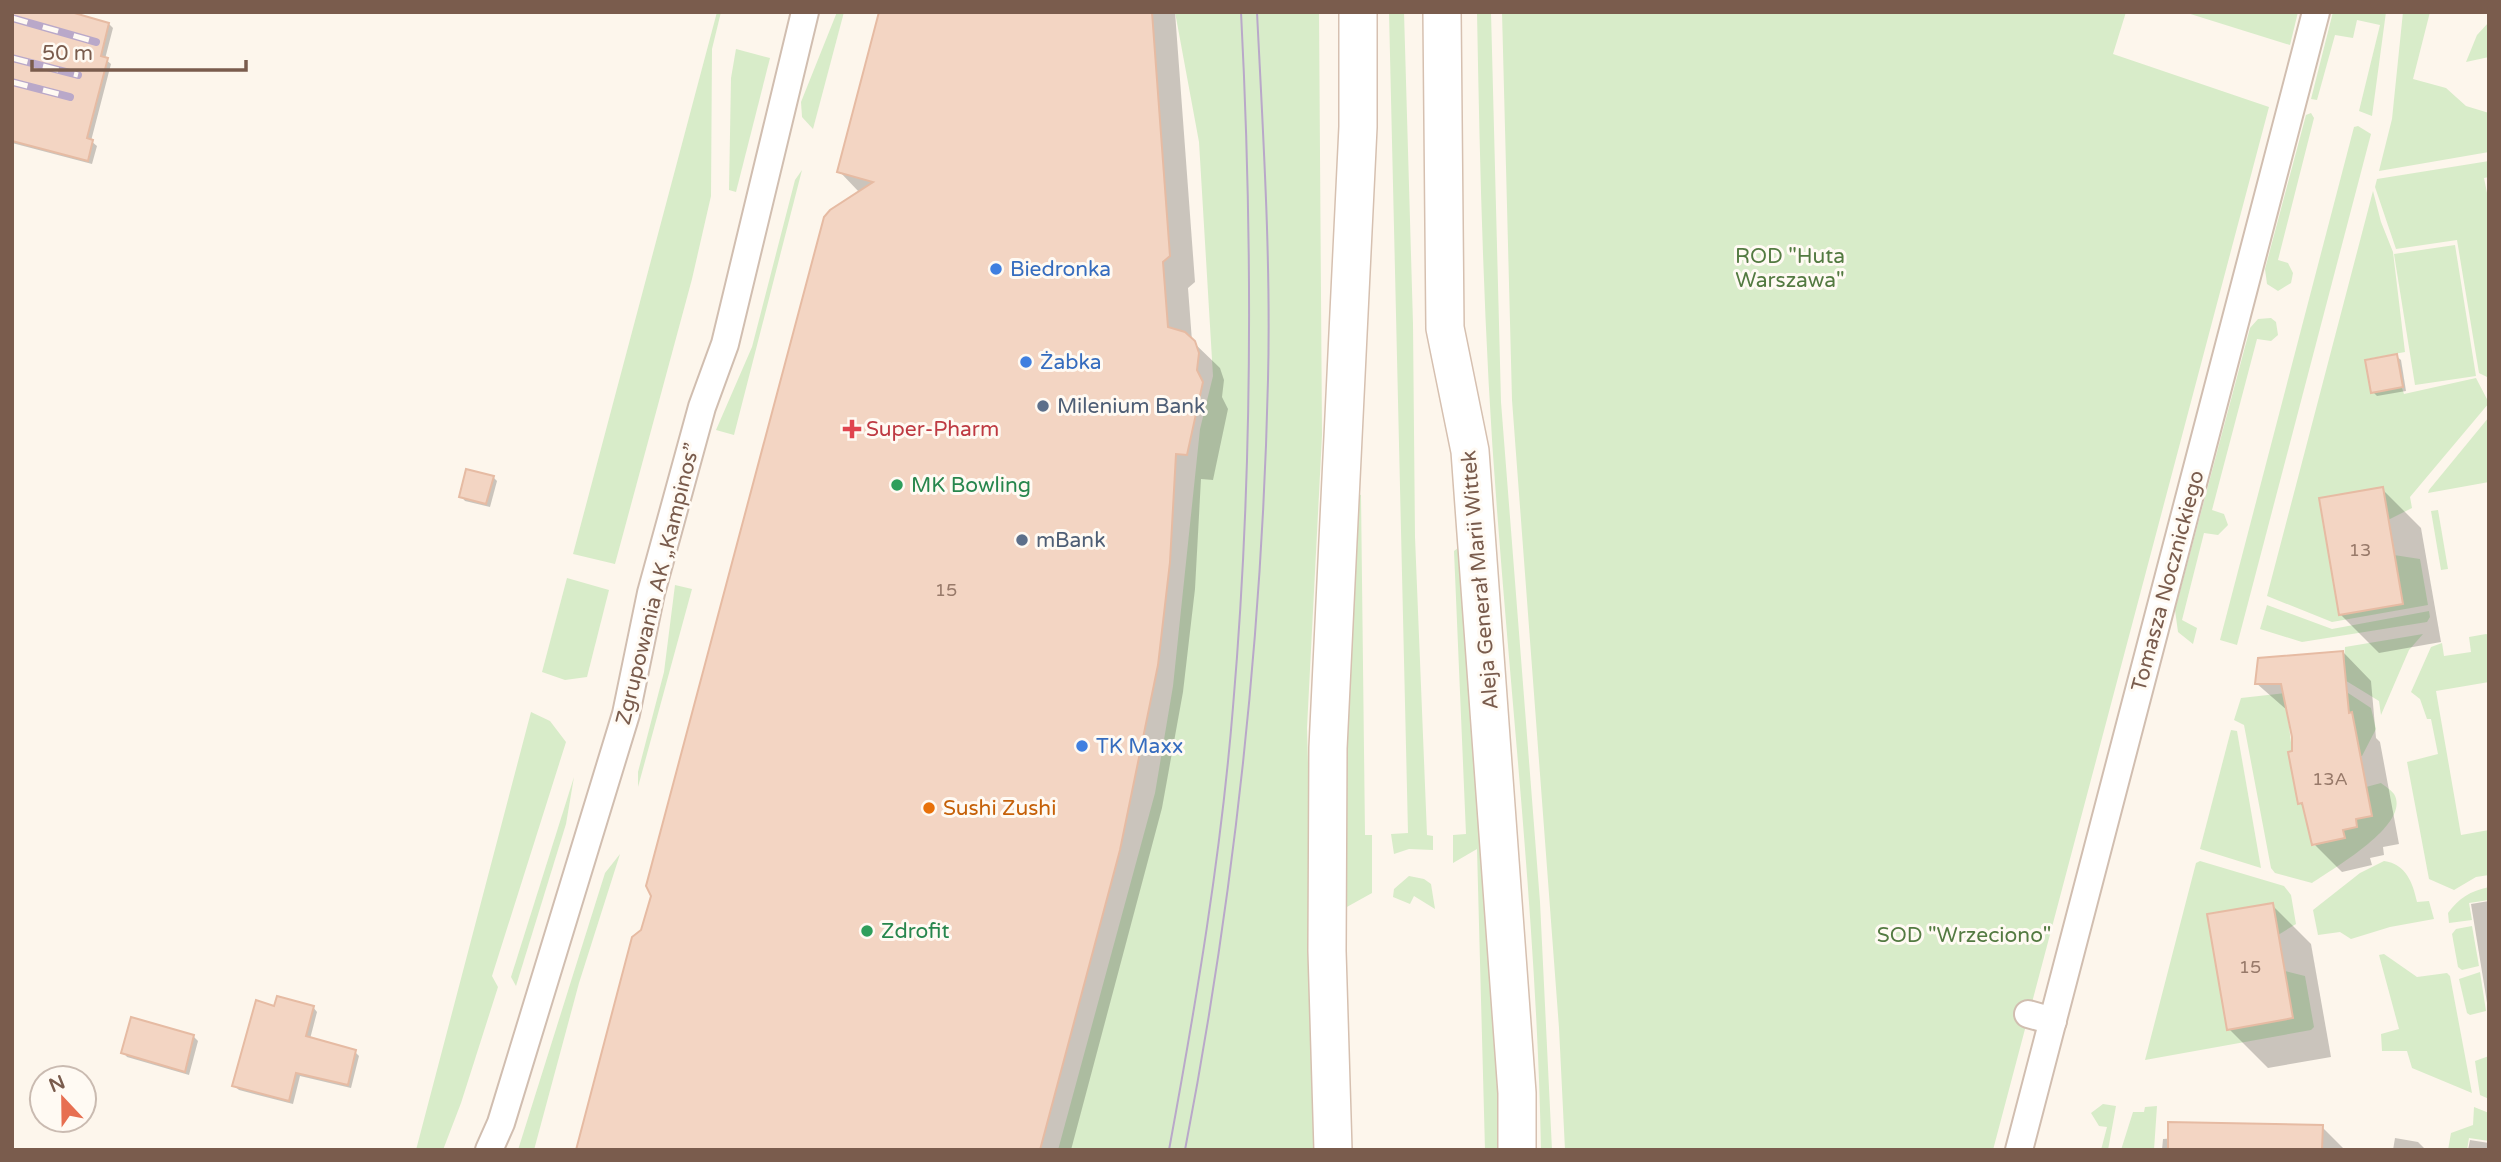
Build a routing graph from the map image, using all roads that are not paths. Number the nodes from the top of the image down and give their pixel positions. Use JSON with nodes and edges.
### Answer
{"nodes":[{"id":1,"x":805,"y":12,"type":"edge"},
{"id":2,"x":1358,"y":12,"type":"edge"},
{"id":3,"x":1441,"y":12,"type":"edge"},
{"id":4,"x":2316,"y":12,"type":"edge"},
{"id":5,"x":489,"y":1150,"type":"edge"},
{"id":6,"x":1334,"y":1150,"type":"edge"},
{"id":7,"x":1517,"y":1150,"type":"edge"},
{"id":8,"x":2019,"y":1150,"type":"edge"}],
"edges":[{"from":1,"to":5,"type":"street","name":"Zgrupowania AK „Kampinos”"},
{"from":2,"to":6,"type":"main road"},
{"from":3,"to":7,"type":"main road","name":"Aleja Generał Marii Wittek"},
{"from":4,"to":8,"type":"street","name":"Tomasza Nocznickiego"}]}
